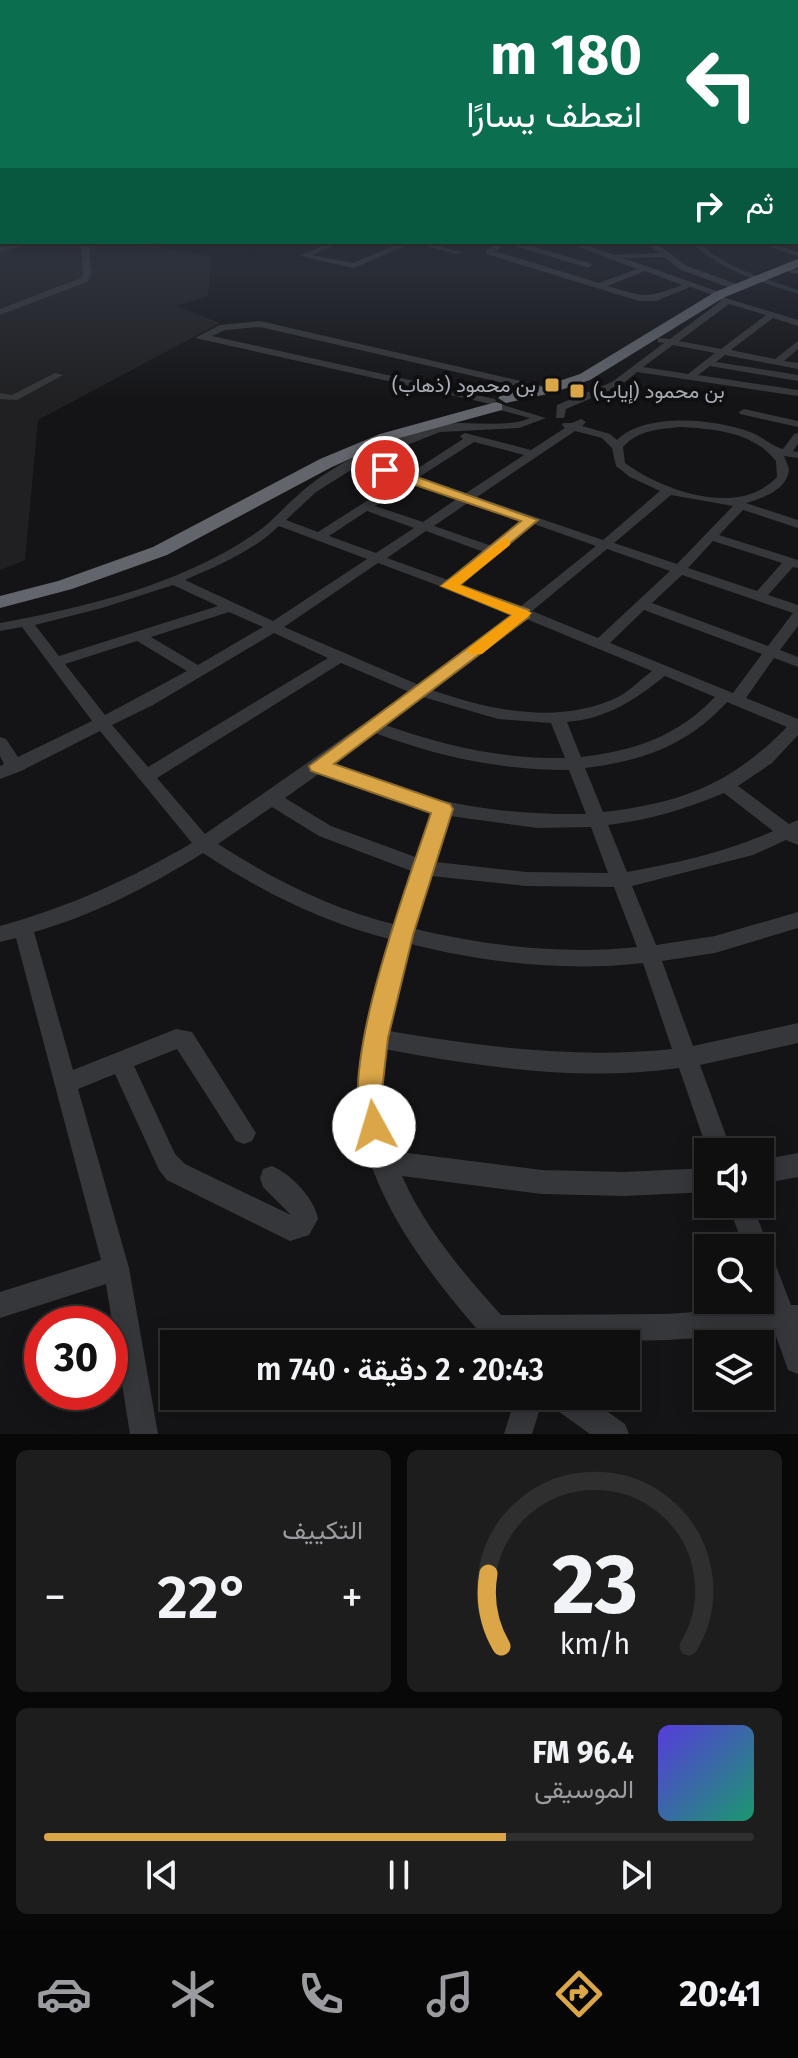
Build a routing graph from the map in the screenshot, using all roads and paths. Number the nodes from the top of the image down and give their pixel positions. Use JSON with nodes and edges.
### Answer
{"nodes":[{"id":1,"x":87,"y":268,"type":"edge"},
{"id":2,"x":542,"y":268,"type":"edge"},
{"id":3,"x":584,"y":268,"type":"edge"},
{"id":4,"x":684,"y":268,"type":"edge"},
{"id":5,"x":796,"y":268,"type":"edge"},
{"id":6,"x":643,"y":269,"type":"joint"},
{"id":7,"x":565,"y":275,"type":"junction"},
{"id":8,"x":762,"y":278,"type":"junction"},
{"id":9,"x":671,"y":280,"type":"junction"},
{"id":10,"x":546,"y":281,"type":"dead end"},
{"id":11,"x":657,"y":285,"type":"dead end"},
{"id":12,"x":689,"y":285,"type":"junction"},
{"id":13,"x":599,"y":286,"type":"junction"},
{"id":14,"x":736,"y":287,"type":"junction"},
{"id":15,"x":643,"y":290,"type":"dead end"},
{"id":16,"x":629,"y":295,"type":"junction"},
{"id":17,"x":723,"y":298,"type":"junction"},
{"id":18,"x":0,"y":312,"type":"edge"},
{"id":19,"x":773,"y":314,"type":"junction"},
{"id":20,"x":798,"y":323,"type":"edge"},
{"id":21,"x":668,"y":340,"type":"junction"},
{"id":22,"x":798,"y":344,"type":"edge"},
{"id":23,"x":400,"y":346,"type":"dead end"},
{"id":24,"x":724,"y":350,"type":"junction"},
{"id":25,"x":389,"y":353,"type":"junction"},
{"id":26,"x":775,"y":360,"type":"junction"},
{"id":27,"x":707,"y":363,"type":"junction"},
{"id":28,"x":798,"y":364,"type":"edge"},
{"id":29,"x":635,"y":369,"type":"junction"},
{"id":30,"x":759,"y":372,"type":"junction"},
{"id":31,"x":58,"y":375,"type":"dead end"},
{"id":32,"x":356,"y":375,"type":"junction"},
{"id":33,"x":690,"y":377,"type":"junction"},
{"id":34,"x":798,"y":378,"type":"edge"},
{"id":35,"x":798,"y":393,"type":"edge"},
{"id":36,"x":0,"y":396,"type":"edge"},
{"id":37,"x":13,"y":398,"type":"junction"},
{"id":38,"x":755,"y":400,"type":"junction"},
{"id":39,"x":0,"y":402,"type":"edge"},
{"id":40,"x":468,"y":402,"type":"junction"},
{"id":41,"x":502,"y":403,"type":"junction"},
{"id":42,"x":544,"y":404,"type":"junction"},
{"id":43,"x":560,"y":416,"type":"junction"},
{"id":44,"x":577,"y":424,"type":"junction"},
{"id":45,"x":798,"y":424,"type":"edge"},
{"id":46,"x":441,"y":428,"type":"junction"},
{"id":47,"x":731,"y":430,"type":"junction"},
{"id":48,"x":632,"y":433,"type":"junction"},
{"id":49,"x":798,"y":436,"type":"edge"},
{"id":50,"x":472,"y":438,"type":"junction"},
{"id":51,"x":617,"y":447,"type":"junction"},
{"id":52,"x":787,"y":453,"type":"edge"},
{"id":53,"x":533,"y":454,"type":"junction"},
{"id":54,"x":357,"y":460,"type":"junction"},
{"id":55,"x":412,"y":479,"type":"junction"},
{"id":56,"x":667,"y":492,"type":"junction"},
{"id":57,"x":469,"y":499,"type":"junction"},
{"id":58,"x":734,"y":503,"type":"junction"},
{"id":59,"x":367,"y":507,"type":"junction"},
{"id":60,"x":531,"y":520,"type":"junction"},
{"id":61,"x":279,"y":522,"type":"junction"},
{"id":62,"x":798,"y":524,"type":"edge"},
{"id":63,"x":426,"y":527,"type":"junction"},
{"id":64,"x":709,"y":536,"type":"junction"},
{"id":65,"x":319,"y":537,"type":"junction"},
{"id":66,"x":605,"y":545,"type":"junction"},
{"id":67,"x":494,"y":551,"type":"junction"},
{"id":68,"x":376,"y":560,"type":"junction"},
{"id":69,"x":794,"y":563,"type":"edge"},
{"id":70,"x":679,"y":570,"type":"junction"},
{"id":71,"x":174,"y":580,"type":"junction"},
{"id":72,"x":449,"y":586,"type":"junction"},
{"id":73,"x":0,"y":593,"type":"edge"},
{"id":74,"x":759,"y":597,"type":"junction"},
{"id":75,"x":0,"y":602,"type":"edge"},
{"id":76,"x":641,"y":604,"type":"junction"},
{"id":77,"x":230,"y":607,"type":"junction"},
{"id":78,"x":524,"y":613,"type":"junction"},
{"id":79,"x":798,"y":613,"type":"edge"},
{"id":80,"x":25,"y":622,"type":"junction"},
{"id":81,"x":0,"y":627,"type":"edge"},
{"id":82,"x":274,"y":627,"type":"junction"},
{"id":83,"x":139,"y":636,"type":"junction"},
{"id":84,"x":600,"y":644,"type":"junction"},
{"id":85,"x":770,"y":652,"type":"junction"},
{"id":86,"x":340,"y":657,"type":"junction"},
{"id":87,"x":56,"y":662,"type":"junction"},
{"id":88,"x":798,"y":662,"type":"edge"},
{"id":89,"x":197,"y":671,"type":"junction"},
{"id":90,"x":662,"y":671,"type":"junction"},
{"id":91,"x":421,"y":693,"type":"junction"},
{"id":92,"x":730,"y":697,"type":"junction"},
{"id":93,"x":557,"y":717,"type":"junction"},
{"id":94,"x":103,"y":724,"type":"junction"},
{"id":95,"x":798,"y":725,"type":"edge"},
{"id":96,"x":373,"y":727,"type":"junction"},
{"id":97,"x":0,"y":743,"type":"edge"},
{"id":98,"x":576,"y":764,"type":"junction"},
{"id":99,"x":318,"y":766,"type":"junction"},
{"id":100,"x":8,"y":770,"type":"edge"},
{"id":101,"x":145,"y":777,"type":"junction"},
{"id":102,"x":725,"y":785,"type":"junction"},
{"id":103,"x":272,"y":799,"type":"junction"},
{"id":104,"x":443,"y":809,"type":"junction"},
{"id":105,"x":598,"y":820,"type":"junction"},
{"id":106,"x":795,"y":833,"type":"edge"},
{"id":107,"x":206,"y":846,"type":"junction"},
{"id":108,"x":424,"y":868,"type":"junction"},
{"id":109,"x":622,"y":880,"type":"junction"},
{"id":110,"x":798,"y":920,"type":"edge"},
{"id":111,"x":12,"y":931,"type":"edge"},
{"id":112,"x":401,"y":935,"type":"junction"},
{"id":113,"x":650,"y":955,"type":"junction"},
{"id":114,"x":798,"y":1033,"type":"edge"},
{"id":115,"x":376,"y":1038,"type":"junction"},
{"id":116,"x":685,"y":1057,"type":"junction"},
{"id":117,"x":120,"y":1061,"type":"junction"},
{"id":118,"x":66,"y":1083,"type":"junction"},
{"id":119,"x":244,"y":1133,"type":"dead end"},
{"id":120,"x":715,"y":1138,"type":"edge"},
{"id":121,"x":383,"y":1162,"type":"junction"},
{"id":122,"x":798,"y":1165,"type":"edge"},
{"id":123,"x":774,"y":1169,"type":"edge"},
{"id":124,"x":272,"y":1178,"type":"dead end"},
{"id":125,"x":694,"y":1181,"type":"edge"},
{"id":126,"x":116,"y":1268,"type":"junction"},
{"id":127,"x":774,"y":1285,"type":"edge"},
{"id":128,"x":0,"y":1305,"type":"edge"},
{"id":129,"x":791,"y":1320,"type":"edge"},
{"id":130,"x":496,"y":1330,"type":"edge"},
{"id":131,"x":612,"y":1330,"type":"edge"},
{"id":132,"x":798,"y":1360,"type":"edge"},
{"id":133,"x":526,"y":1410,"type":"edge"},
{"id":134,"x":581,"y":1410,"type":"edge"},
{"id":135,"x":144,"y":1434,"type":"edge"},
{"id":136,"x":518,"y":1434,"type":"edge"},
{"id":137,"x":615,"y":1434,"type":"edge"}],
"edges":[{"from":1,"to":18,"type":"street"},
{"from":2,"to":7,"type":"street"},
{"from":3,"to":7,"type":"street"},
{"from":4,"to":14,"type":"street"},
{"from":5,"to":8,"type":"highway"},
{"from":6,"to":9,"type":"street"},
{"from":6,"to":13,"type":"street"},
{"from":7,"to":10,"type":"street"},
{"from":7,"to":13,"type":"street"},
{"from":8,"to":14,"type":"highway"},
{"from":8,"to":17,"type":"highway"},
{"from":9,"to":11,"type":"street"},
{"from":9,"to":12,"type":"street"},
{"from":12,"to":16,"type":"street"},
{"from":12,"to":17,"type":"street"},
{"from":13,"to":16,"type":"street"},
{"from":14,"to":17,"type":"highway"},
{"from":15,"to":16,"type":"street"},
{"from":17,"to":19,"type":"street"},
{"from":17,"to":21,"type":"highway"},
{"from":17,"to":42,"type":"highway"},
{"from":19,"to":20,"type":"street"},
{"from":19,"to":24,"type":"street"},
{"from":21,"to":24,"type":"street"},
{"from":21,"to":29,"type":"street"},
{"from":21,"to":42,"type":"highway"},
{"from":22,"to":26,"type":"street"},
{"from":23,"to":25,"type":"street"},
{"from":24,"to":26,"type":"street"},
{"from":24,"to":27,"type":"street"},
{"from":25,"to":32,"type":"street"},
{"from":25,"to":32,"type":"street"},
{"from":25,"to":42,"type":"street"},
{"from":26,"to":28,"type":"street"},
{"from":26,"to":30,"type":"street"},
{"from":27,"to":30,"type":"street"},
{"from":27,"to":33,"type":"street"},
{"from":29,"to":33,"type":"street"},
{"from":29,"to":43,"type":"street"},
{"from":30,"to":34,"type":"street"},
{"from":31,"to":37,"type":"street"},
{"from":32,"to":40,"type":"street"},
{"from":33,"to":38,"type":"street"},
{"from":35,"to":38,"type":"street"},
{"from":36,"to":37,"type":"street"},
{"from":37,"to":39,"type":"street"},
{"from":38,"to":45,"type":"street"},
{"from":38,"to":47,"type":"street"},
{"from":40,"to":41,"type":"highway"},
{"from":40,"to":73,"type":"highway"},
{"from":41,"to":42,"type":"highway"},
{"from":41,"to":42,"type":"street"},
{"from":41,"to":75,"type":"highway"},
{"from":42,"to":43,"type":"street"},
{"from":42,"to":44,"type":"street"},
{"from":42,"to":46,"type":"street"},
{"from":43,"to":44,"type":"street"},
{"from":44,"to":48,"type":"street"},
{"from":44,"to":51,"type":"street"},
{"from":44,"to":53,"type":"street"},
{"from":46,"to":50,"type":"street"},
{"from":46,"to":54,"type":"street"},
{"from":47,"to":48,"type":"street"},
{"from":47,"to":52,"type":"street"},
{"from":48,"to":51,"type":"street"},
{"from":49,"to":52,"type":"street"},
{"from":50,"to":53,"type":"street"},
{"from":50,"to":55,"type":"street"},
{"from":51,"to":56,"type":"street"},
{"from":52,"to":58,"type":"street"},
{"from":53,"to":57,"type":"street"},
{"from":54,"to":55,"type":"street"},
{"from":54,"to":61,"type":"street"},
{"from":55,"to":57,"type":"street"},
{"from":55,"to":59,"type":"street"},
{"from":56,"to":58,"type":"street"},
{"from":56,"to":66,"type":"street"},
{"from":57,"to":60,"type":"street"},
{"from":57,"to":63,"type":"street"},
{"from":58,"to":62,"type":"street"},
{"from":58,"to":64,"type":"street"},
{"from":59,"to":63,"type":"street"},
{"from":59,"to":65,"type":"street"},
{"from":60,"to":66,"type":"street"},
{"from":60,"to":67,"type":"street"},
{"from":61,"to":65,"type":"street"},
{"from":61,"to":71,"type":"street"},
{"from":63,"to":67,"type":"street"},
{"from":63,"to":68,"type":"street"},
{"from":64,"to":69,"type":"street"},
{"from":64,"to":70,"type":"street"},
{"from":65,"to":68,"type":"street"},
{"from":66,"to":70,"type":"street"},
{"from":66,"to":78,"type":"street"},
{"from":67,"to":72,"type":"street"},
{"from":68,"to":72,"type":"street"},
{"from":68,"to":82,"type":"street"},
{"from":69,"to":74,"type":"street"},
{"from":70,"to":74,"type":"street"},
{"from":70,"to":76,"type":"street"},
{"from":71,"to":77,"type":"street"},
{"from":71,"to":80,"type":"street"},
{"from":72,"to":78,"type":"street"},
{"from":74,"to":79,"type":"street"},
{"from":76,"to":84,"type":"street"},
{"from":76,"to":85,"type":"street"},
{"from":77,"to":82,"type":"street"},
{"from":77,"to":83,"type":"street"},
{"from":78,"to":84,"type":"street"},
{"from":78,"to":91,"type":"street"},
{"from":79,"to":85,"type":"street"},
{"from":80,"to":81,"type":"street"},
{"from":80,"to":87,"type":"street"},
{"from":82,"to":86,"type":"street"},
{"from":82,"to":89,"type":"street"},
{"from":83,"to":87,"type":"street"},
{"from":83,"to":89,"type":"street"},
{"from":84,"to":90,"type":"street"},
{"from":85,"to":88,"type":"street"},
{"from":85,"to":92,"type":"street"},
{"from":86,"to":91,"type":"street"},
{"from":86,"to":101,"type":"street"},
{"from":87,"to":94,"type":"street"},
{"from":89,"to":94,"type":"street"},
{"from":90,"to":92,"type":"street"},
{"from":90,"to":93,"type":"street"},
{"from":91,"to":93,"type":"street"},
{"from":91,"to":96,"type":"street"},
{"from":92,"to":95,"type":"street"},
{"from":92,"to":98,"type":"street"},
{"from":93,"to":98,"type":"street"},
{"from":94,"to":100,"type":"street"},
{"from":94,"to":101,"type":"street"},
{"from":95,"to":102,"type":"street"},
{"from":96,"to":98,"type":"street"},
{"from":96,"to":99,"type":"street"},
{"from":97,"to":100,"type":"street"},
{"from":98,"to":105,"type":"street"},
{"from":99,"to":103,"type":"street"},
{"from":99,"to":104,"type":"street"},
{"from":101,"to":107,"type":"street"},
{"from":102,"to":105,"type":"street"},
{"from":102,"to":106,"type":"street"},
{"from":103,"to":107,"type":"street"},
{"from":103,"to":108,"type":"street"},
{"from":104,"to":105,"type":"street"},
{"from":104,"to":108,"type":"street"},
{"from":105,"to":109,"type":"street"},
{"from":106,"to":109,"type":"street"},
{"from":107,"to":111,"type":"street"},
{"from":107,"to":112,"type":"street"},
{"from":108,"to":109,"type":"street"},
{"from":108,"to":112,"type":"street"},
{"from":109,"to":113,"type":"street"},
{"from":110,"to":113,"type":"street"},
{"from":111,"to":118,"type":"street"},
{"from":112,"to":113,"type":"street"},
{"from":112,"to":115,"type":"street"},
{"from":113,"to":116,"type":"street"},
{"from":114,"to":116,"type":"street"},
{"from":115,"to":116,"type":"street"},
{"from":115,"to":121,"type":"street"},
{"from":116,"to":120,"type":"street"},
{"from":117,"to":118,"type":"street"},
{"from":117,"to":119,"type":"street"},
{"from":117,"to":124,"type":"street"},
{"from":118,"to":126,"type":"street"},
{"from":121,"to":125,"type":"street"},
{"from":121,"to":130,"type":"street"},
{"from":122,"to":123,"type":"street"},
{"from":126,"to":128,"type":"street"},
{"from":126,"to":135,"type":"street"},
{"from":127,"to":129,"type":"street"},
{"from":129,"to":131,"type":"street"},
{"from":129,"to":132,"type":"street"},
{"from":133,"to":136,"type":"street"},
{"from":134,"to":137,"type":"street"}]}
